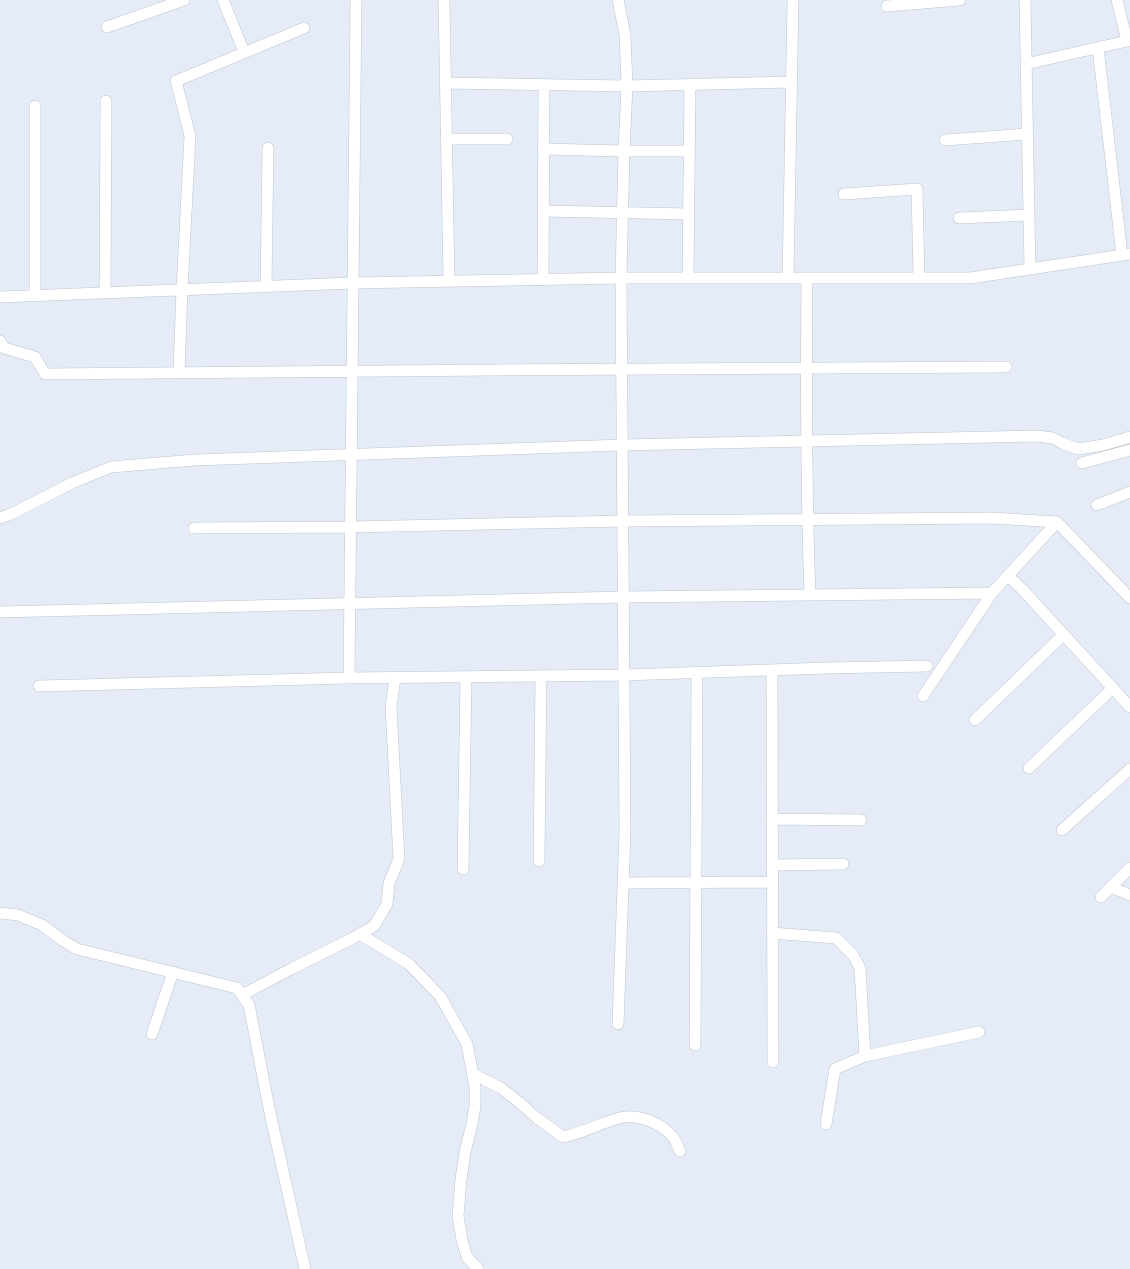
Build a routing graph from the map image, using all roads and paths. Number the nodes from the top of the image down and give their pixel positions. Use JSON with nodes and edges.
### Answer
{"nodes":[{"id":1,"x":184,"y":0,"type":"edge"},
{"id":2,"x":223,"y":0,"type":"edge"},
{"id":3,"x":356,"y":0,"type":"edge"},
{"id":4,"x":444,"y":0,"type":"edge"},
{"id":5,"x":618,"y":0,"type":"edge"},
{"id":6,"x":793,"y":0,"type":"edge"},
{"id":7,"x":960,"y":0,"type":"edge"},
{"id":8,"x":1025,"y":0,"type":"edge"},
{"id":9,"x":1117,"y":0,"type":"edge"},
{"id":10,"x":887,"y":6,"type":"dead end"},
{"id":11,"x":107,"y":27,"type":"dead end"},
{"id":12,"x":304,"y":28,"type":"dead end"},
{"id":13,"x":1098,"y":48,"type":"junction"},
{"id":14,"x":244,"y":52,"type":"junction"},
{"id":15,"x":1026,"y":64,"type":"junction"},
{"id":16,"x":791,"y":82,"type":"junction"},
{"id":17,"x":445,"y":83,"type":"junction"},
{"id":18,"x":690,"y":84,"type":"junction"},
{"id":19,"x":544,"y":85,"type":"junction"},
{"id":20,"x":627,"y":86,"type":"junction"},
{"id":21,"x":106,"y":102,"type":"dead end"},
{"id":22,"x":35,"y":106,"type":"dead end"},
{"id":23,"x":1027,"y":134,"type":"junction"},
{"id":24,"x":446,"y":139,"type":"junction"},
{"id":25,"x":507,"y":139,"type":"dead end"},
{"id":26,"x":945,"y":140,"type":"dead end"},
{"id":27,"x":268,"y":148,"type":"dead end"},
{"id":28,"x":543,"y":149,"type":"junction"},
{"id":29,"x":624,"y":151,"type":"junction"},
{"id":30,"x":690,"y":151,"type":"junction"},
{"id":31,"x":844,"y":194,"type":"dead end"},
{"id":32,"x":543,"y":211,"type":"junction"},
{"id":33,"x":622,"y":214,"type":"junction"},
{"id":34,"x":689,"y":214,"type":"junction"},
{"id":35,"x":1028,"y":215,"type":"junction"},
{"id":36,"x":959,"y":218,"type":"dead end"},
{"id":37,"x":1126,"y":255,"type":"edge"},
{"id":38,"x":1030,"y":269,"type":"junction"},
{"id":39,"x":621,"y":278,"type":"junction"},
{"id":40,"x":688,"y":278,"type":"junction"},
{"id":41,"x":788,"y":278,"type":"junction"},
{"id":42,"x":807,"y":278,"type":"junction"},
{"id":43,"x":919,"y":278,"type":"junction"},
{"id":44,"x":543,"y":280,"type":"junction"},
{"id":45,"x":449,"y":282,"type":"junction"},
{"id":46,"x":353,"y":283,"type":"junction"},
{"id":47,"x":266,"y":287,"type":"junction"},
{"id":48,"x":182,"y":290,"type":"junction"},
{"id":49,"x":105,"y":293,"type":"junction"},
{"id":50,"x":35,"y":296,"type":"junction"},
{"id":51,"x":0,"y":297,"type":"edge"},
{"id":52,"x":0,"y":341,"type":"edge"},
{"id":53,"x":1006,"y":367,"type":"dead end"},
{"id":54,"x":806,"y":368,"type":"junction"},
{"id":55,"x":352,"y":370,"type":"junction"},
{"id":56,"x":621,"y":370,"type":"junction"},
{"id":57,"x":179,"y":372,"type":"junction"},
{"id":58,"x":1130,"y":437,"type":"edge"},
{"id":59,"x":807,"y":441,"type":"junction"},
{"id":60,"x":622,"y":445,"type":"junction"},
{"id":61,"x":1130,"y":450,"type":"edge"},
{"id":62,"x":352,"y":454,"type":"junction"},
{"id":63,"x":1082,"y":463,"type":"dead end"},
{"id":64,"x":1130,"y":492,"type":"edge"},
{"id":65,"x":1097,"y":505,"type":"dead end"},
{"id":66,"x":0,"y":518,"type":"edge"},
{"id":67,"x":807,"y":520,"type":"junction"},
{"id":68,"x":623,"y":521,"type":"junction"},
{"id":69,"x":1058,"y":522,"type":"junction"},
{"id":70,"x":351,"y":527,"type":"junction"},
{"id":71,"x":194,"y":528,"type":"dead end"},
{"id":72,"x":1008,"y":576,"type":"junction"},
{"id":73,"x":992,"y":593,"type":"junction"},
{"id":74,"x":810,"y":595,"type":"junction"},
{"id":75,"x":623,"y":597,"type":"junction"},
{"id":76,"x":1130,"y":598,"type":"edge"},
{"id":77,"x":350,"y":604,"type":"junction"},
{"id":78,"x":0,"y":612,"type":"edge"},
{"id":79,"x":1063,"y":635,"type":"junction"},
{"id":80,"x":927,"y":666,"type":"dead end"},
{"id":81,"x":772,"y":670,"type":"junction"},
{"id":82,"x":697,"y":673,"type":"junction"},
{"id":83,"x":624,"y":675,"type":"junction"},
{"id":84,"x":541,"y":676,"type":"junction"},
{"id":85,"x":466,"y":677,"type":"junction"},
{"id":86,"x":350,"y":678,"type":"junction"},
{"id":87,"x":395,"y":678,"type":"junction"},
{"id":88,"x":39,"y":686,"type":"dead end"},
{"id":89,"x":1113,"y":688,"type":"junction"},
{"id":90,"x":923,"y":696,"type":"dead end"},
{"id":91,"x":1130,"y":707,"type":"edge"},
{"id":92,"x":975,"y":720,"type":"dead end"},
{"id":93,"x":1029,"y":768,"type":"dead end"},
{"id":94,"x":1130,"y":768,"type":"edge"},
{"id":95,"x":772,"y":818,"type":"junction"},
{"id":96,"x":861,"y":820,"type":"dead end"},
{"id":97,"x":1062,"y":830,"type":"dead end"},
{"id":98,"x":539,"y":861,"type":"dead end"},
{"id":99,"x":843,"y":864,"type":"dead end"},
{"id":100,"x":772,"y":865,"type":"junction"},
{"id":101,"x":1130,"y":868,"type":"edge"},
{"id":102,"x":463,"y":869,"type":"dead end"},
{"id":103,"x":696,"y":882,"type":"junction"},
{"id":104,"x":772,"y":882,"type":"junction"},
{"id":105,"x":623,"y":883,"type":"junction"},
{"id":106,"x":1110,"y":887,"type":"junction"},
{"id":107,"x":1130,"y":895,"type":"edge"},
{"id":108,"x":1101,"y":896,"type":"dead end"},
{"id":109,"x":0,"y":913,"type":"edge"},
{"id":110,"x":772,"y":933,"type":"junction"},
{"id":111,"x":360,"y":934,"type":"junction"},
{"id":112,"x":173,"y":972,"type":"junction"},
{"id":113,"x":242,"y":995,"type":"junction"},
{"id":114,"x":618,"y":1024,"type":"dead end"},
{"id":115,"x":979,"y":1032,"type":"dead end"},
{"id":116,"x":152,"y":1034,"type":"dead end"},
{"id":117,"x":695,"y":1046,"type":"dead end"},
{"id":118,"x":865,"y":1056,"type":"junction"},
{"id":119,"x":773,"y":1062,"type":"dead end"},
{"id":120,"x":473,"y":1074,"type":"junction"},
{"id":121,"x":826,"y":1124,"type":"dead end"},
{"id":122,"x":680,"y":1151,"type":"dead end"},
{"id":123,"x":305,"y":1269,"type":"edge"},
{"id":124,"x":478,"y":1269,"type":"edge"}],
"edges":[{"from":1,"to":11,"type":"street"},
{"from":2,"to":14,"type":"street"},
{"from":3,"to":46,"type":"street"},
{"from":4,"to":17,"type":"street"},
{"from":5,"to":20,"type":"street"},
{"from":6,"to":16,"type":"street"},
{"from":7,"to":10,"type":"street"},
{"from":8,"to":15,"type":"street"},
{"from":9,"to":13,"type":"street"},
{"from":12,"to":14,"type":"street"},
{"from":13,"to":15,"type":"street"},
{"from":13,"to":37,"type":"street"},
{"from":14,"to":48,"type":"street"},
{"from":15,"to":23,"type":"street"},
{"from":16,"to":18,"type":"street"},
{"from":16,"to":41,"type":"street"},
{"from":17,"to":19,"type":"street"},
{"from":17,"to":24,"type":"street"},
{"from":18,"to":20,"type":"street"},
{"from":18,"to":30,"type":"street"},
{"from":19,"to":20,"type":"street"},
{"from":19,"to":28,"type":"street"},
{"from":20,"to":29,"type":"street"},
{"from":21,"to":49,"type":"street"},
{"from":22,"to":50,"type":"street"},
{"from":23,"to":26,"type":"street"},
{"from":23,"to":35,"type":"street"},
{"from":24,"to":25,"type":"street"},
{"from":24,"to":45,"type":"street"},
{"from":27,"to":47,"type":"street"},
{"from":28,"to":29,"type":"street"},
{"from":28,"to":32,"type":"street"},
{"from":29,"to":30,"type":"street"},
{"from":29,"to":33,"type":"street"},
{"from":30,"to":34,"type":"street"},
{"from":31,"to":43,"type":"street"},
{"from":32,"to":33,"type":"street"},
{"from":32,"to":44,"type":"street"},
{"from":33,"to":34,"type":"street"},
{"from":33,"to":39,"type":"street"},
{"from":34,"to":40,"type":"street"},
{"from":35,"to":36,"type":"street"},
{"from":35,"to":38,"type":"street"},
{"from":37,"to":38,"type":"street"},
{"from":38,"to":43,"type":"street"},
{"from":39,"to":40,"type":"street"},
{"from":39,"to":44,"type":"street"},
{"from":39,"to":56,"type":"street"},
{"from":40,"to":41,"type":"street"},
{"from":41,"to":42,"type":"street"},
{"from":42,"to":43,"type":"street"},
{"from":42,"to":54,"type":"street"},
{"from":44,"to":45,"type":"street"},
{"from":45,"to":46,"type":"street"},
{"from":46,"to":47,"type":"street"},
{"from":46,"to":55,"type":"street"},
{"from":47,"to":48,"type":"street"},
{"from":48,"to":49,"type":"street"},
{"from":48,"to":57,"type":"street"},
{"from":49,"to":50,"type":"street"},
{"from":50,"to":51,"type":"street"},
{"from":52,"to":57,"type":"street"},
{"from":53,"to":54,"type":"street"},
{"from":54,"to":56,"type":"street"},
{"from":54,"to":59,"type":"street"},
{"from":55,"to":56,"type":"street"},
{"from":55,"to":57,"type":"street"},
{"from":55,"to":62,"type":"street"},
{"from":56,"to":60,"type":"street"},
{"from":58,"to":59,"type":"street"},
{"from":59,"to":60,"type":"street"},
{"from":59,"to":67,"type":"street"},
{"from":60,"to":62,"type":"street"},
{"from":60,"to":68,"type":"street"},
{"from":61,"to":63,"type":"street"},
{"from":62,"to":66,"type":"street"},
{"from":62,"to":70,"type":"street"},
{"from":64,"to":65,"type":"street"},
{"from":67,"to":68,"type":"street"},
{"from":67,"to":69,"type":"street"},
{"from":67,"to":74,"type":"street"},
{"from":68,"to":70,"type":"street"},
{"from":68,"to":75,"type":"street"},
{"from":69,"to":72,"type":"street"},
{"from":69,"to":76,"type":"street"},
{"from":70,"to":71,"type":"street"},
{"from":70,"to":77,"type":"street"},
{"from":72,"to":73,"type":"street"},
{"from":72,"to":79,"type":"street"},
{"from":73,"to":74,"type":"street"},
{"from":73,"to":90,"type":"street"},
{"from":74,"to":75,"type":"street"},
{"from":75,"to":77,"type":"street"},
{"from":75,"to":83,"type":"street"},
{"from":77,"to":78,"type":"street"},
{"from":77,"to":86,"type":"street"},
{"from":79,"to":89,"type":"street"},
{"from":79,"to":92,"type":"street"},
{"from":80,"to":81,"type":"street"},
{"from":81,"to":82,"type":"street"},
{"from":81,"to":95,"type":"street"},
{"from":82,"to":83,"type":"street"},
{"from":82,"to":103,"type":"street"},
{"from":83,"to":84,"type":"street"},
{"from":83,"to":105,"type":"street"},
{"from":84,"to":85,"type":"street"},
{"from":84,"to":98,"type":"street"},
{"from":85,"to":87,"type":"street"},
{"from":85,"to":102,"type":"street"},
{"from":86,"to":87,"type":"street"},
{"from":86,"to":88,"type":"street"},
{"from":87,"to":111,"type":"street"},
{"from":89,"to":91,"type":"street"},
{"from":89,"to":93,"type":"street"},
{"from":94,"to":97,"type":"street"},
{"from":95,"to":96,"type":"street"},
{"from":95,"to":100,"type":"street"},
{"from":99,"to":100,"type":"street"},
{"from":100,"to":104,"type":"street"},
{"from":101,"to":106,"type":"street"},
{"from":103,"to":104,"type":"street"},
{"from":103,"to":105,"type":"street"},
{"from":103,"to":117,"type":"street"},
{"from":104,"to":110,"type":"street"},
{"from":105,"to":114,"type":"street"},
{"from":106,"to":107,"type":"street"},
{"from":106,"to":108,"type":"street"},
{"from":109,"to":112,"type":"street"},
{"from":110,"to":118,"type":"street"},
{"from":110,"to":119,"type":"street"},
{"from":111,"to":113,"type":"street"},
{"from":111,"to":120,"type":"street"},
{"from":112,"to":113,"type":"street"},
{"from":112,"to":116,"type":"street"},
{"from":113,"to":123,"type":"street"},
{"from":115,"to":118,"type":"street"},
{"from":118,"to":121,"type":"street"},
{"from":120,"to":122,"type":"street"},
{"from":120,"to":124,"type":"street"}]}
